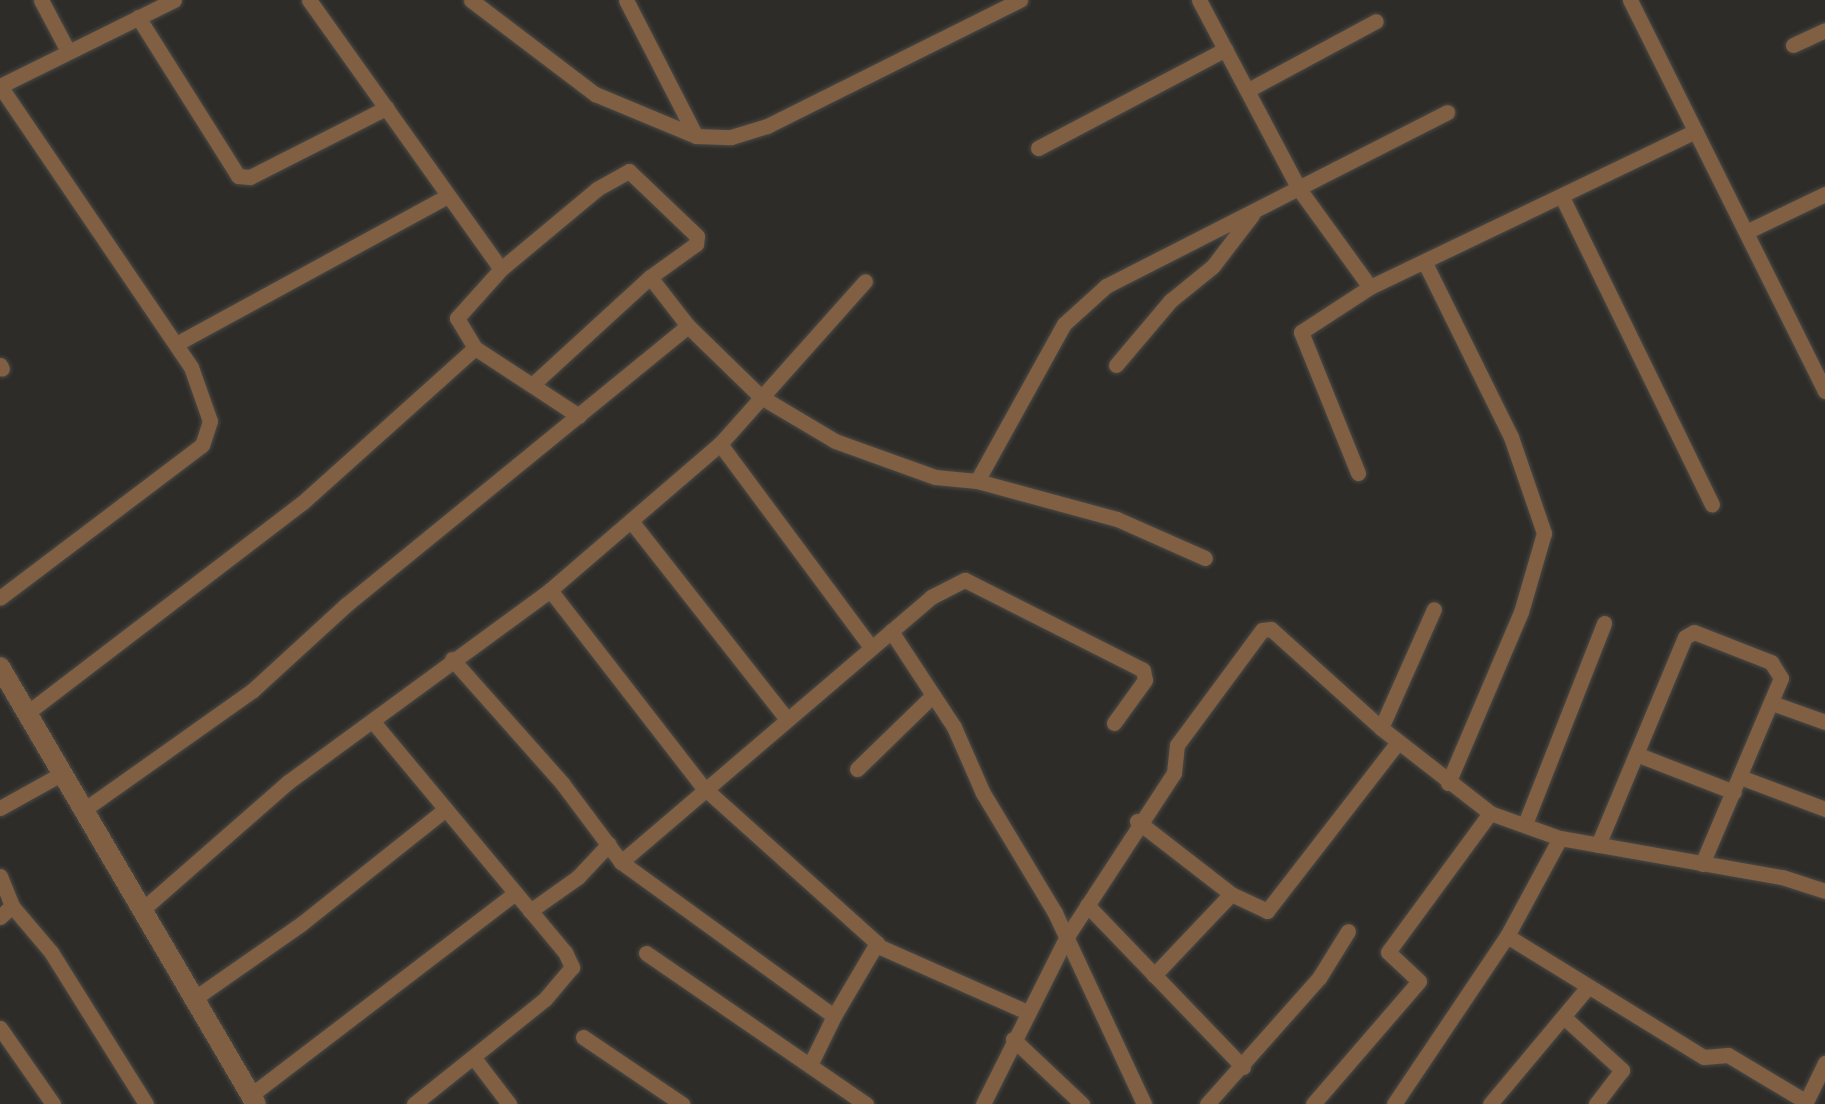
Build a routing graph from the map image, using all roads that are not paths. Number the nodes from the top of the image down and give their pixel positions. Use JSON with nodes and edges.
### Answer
{"nodes":[{"id":1,"x":41,"y":0,"type":"edge"},
{"id":2,"x":174,"y":0,"type":"edge"},
{"id":3,"x":309,"y":0,"type":"edge"},
{"id":4,"x":471,"y":0,"type":"edge"},
{"id":5,"x":626,"y":0,"type":"edge"},
{"id":6,"x":1020,"y":0,"type":"edge"},
{"id":7,"x":1200,"y":0,"type":"edge"},
{"id":8,"x":1630,"y":0,"type":"edge"},
{"id":9,"x":138,"y":18,"type":"junction"},
{"id":10,"x":1376,"y":21,"type":"dead end"},
{"id":11,"x":1825,"y":30,"type":"edge"},
{"id":12,"x":1793,"y":45,"type":"dead end"},
{"id":13,"x":1226,"y":48,"type":"junction"},
{"id":14,"x":68,"y":52,"type":"junction"},
{"id":15,"x":0,"y":86,"type":"edge"},
{"id":16,"x":1248,"y":90,"type":"junction"},
{"id":17,"x":386,"y":108,"type":"junction"},
{"id":18,"x":1447,"y":112,"type":"dead end"},
{"id":19,"x":1696,"y":131,"type":"junction"},
{"id":20,"x":696,"y":136,"type":"junction"},
{"id":21,"x":1038,"y":148,"type":"dead end"},
{"id":22,"x":1299,"y":189,"type":"junction"},
{"id":23,"x":1825,"y":194,"type":"edge"},
{"id":24,"x":448,"y":196,"type":"junction"},
{"id":25,"x":1562,"y":197,"type":"junction"},
{"id":26,"x":1254,"y":212,"type":"junction"},
{"id":27,"x":1748,"y":230,"type":"junction"},
{"id":28,"x":1425,"y":262,"type":"junction"},
{"id":29,"x":501,"y":269,"type":"junction"},
{"id":30,"x":650,"y":277,"type":"junction"},
{"id":31,"x":865,"y":281,"type":"dead end"},
{"id":32,"x":1370,"y":287,"type":"junction"},
{"id":33,"x":688,"y":326,"type":"junction"},
{"id":34,"x":176,"y":344,"type":"junction"},
{"id":35,"x":475,"y":348,"type":"junction"},
{"id":36,"x":1116,"y":365,"type":"dead end"},
{"id":37,"x":1819,"y":365,"type":"edge"},
{"id":38,"x":532,"y":385,"type":"junction"},
{"id":39,"x":1825,"y":391,"type":"edge"},
{"id":40,"x":761,"y":397,"type":"junction"},
{"id":41,"x":579,"y":416,"type":"junction"},
{"id":42,"x":720,"y":444,"type":"junction"},
{"id":43,"x":1358,"y":474,"type":"dead end"},
{"id":44,"x":977,"y":481,"type":"junction"},
{"id":45,"x":1712,"y":504,"type":"dead end"},
{"id":46,"x":631,"y":522,"type":"junction"},
{"id":47,"x":1205,"y":558,"type":"dead end"},
{"id":48,"x":550,"y":590,"type":"junction"},
{"id":49,"x":0,"y":598,"type":"edge"},
{"id":50,"x":1434,"y":609,"type":"dead end"},
{"id":51,"x":1604,"y":623,"type":"dead end"},
{"id":52,"x":892,"y":631,"type":"junction"},
{"id":53,"x":871,"y":647,"type":"junction"},
{"id":54,"x":452,"y":659,"type":"junction"},
{"id":55,"x":0,"y":666,"type":"edge"},
{"id":56,"x":933,"y":695,"type":"junction"},
{"id":57,"x":1772,"y":703,"type":"junction"},
{"id":58,"x":28,"y":713,"type":"junction"},
{"id":59,"x":787,"y":719,"type":"junction"},
{"id":60,"x":1825,"y":722,"type":"edge"},
{"id":61,"x":1114,"y":723,"type":"dead end"},
{"id":62,"x":374,"y":724,"type":"junction"},
{"id":63,"x":1380,"y":728,"type":"junction"},
{"id":64,"x":1398,"y":742,"type":"junction"},
{"id":65,"x":1636,"y":754,"type":"junction"},
{"id":66,"x":857,"y":769,"type":"dead end"},
{"id":67,"x":63,"y":773,"type":"junction"},
{"id":68,"x":1448,"y":783,"type":"junction"},
{"id":69,"x":1737,"y":785,"type":"junction"},
{"id":70,"x":703,"y":787,"type":"junction"},
{"id":71,"x":0,"y":808,"type":"edge"},
{"id":72,"x":84,"y":809,"type":"junction"},
{"id":73,"x":1825,"y":809,"type":"edge"},
{"id":74,"x":443,"y":811,"type":"junction"},
{"id":75,"x":1490,"y":814,"type":"junction"},
{"id":76,"x":1137,"y":821,"type":"junction"},
{"id":77,"x":1525,"y":824,"type":"junction"},
{"id":78,"x":1560,"y":838,"type":"junction"},
{"id":79,"x":609,"y":844,"type":"junction"},
{"id":80,"x":1598,"y":845,"type":"junction"},
{"id":81,"x":620,"y":862,"type":"junction"},
{"id":82,"x":1702,"y":864,"type":"junction"},
{"id":83,"x":0,"y":876,"type":"edge"},
{"id":84,"x":1825,"y":891,"type":"edge"},
{"id":85,"x":515,"y":893,"type":"junction"},
{"id":86,"x":1230,"y":894,"type":"junction"},
{"id":87,"x":1086,"y":905,"type":"junction"},
{"id":88,"x":143,"y":909,"type":"junction"},
{"id":89,"x":530,"y":910,"type":"junction"},
{"id":90,"x":6,"y":912,"type":"edge"},
{"id":91,"x":1348,"y":931,"type":"dead end"},
{"id":92,"x":1507,"y":936,"type":"junction"},
{"id":93,"x":1066,"y":938,"type":"junction"},
{"id":94,"x":880,"y":948,"type":"junction"},
{"id":95,"x":646,"y":953,"type":"dead end"},
{"id":96,"x":1154,"y":975,"type":"junction"},
{"id":97,"x":1588,"y":988,"type":"junction"},
{"id":98,"x":196,"y":998,"type":"junction"},
{"id":99,"x":1024,"y":1011,"type":"junction"},
{"id":100,"x":834,"y":1016,"type":"junction"},
{"id":101,"x":1566,"y":1019,"type":"junction"},
{"id":102,"x":0,"y":1028,"type":"edge"},
{"id":103,"x":583,"y":1037,"type":"dead end"},
{"id":104,"x":1013,"y":1039,"type":"junction"},
{"id":105,"x":474,"y":1058,"type":"junction"},
{"id":106,"x":1825,"y":1063,"type":"edge"},
{"id":107,"x":810,"y":1064,"type":"junction"},
{"id":108,"x":1243,"y":1068,"type":"junction"},
{"id":109,"x":254,"y":1100,"type":"edge"},
{"id":110,"x":514,"y":1102,"type":"edge"},
{"id":111,"x":674,"y":1102,"type":"edge"},
{"id":112,"x":1805,"y":1102,"type":"edge"},
{"id":113,"x":53,"y":1104,"type":"edge"},
{"id":114,"x":146,"y":1104,"type":"edge"},
{"id":115,"x":414,"y":1104,"type":"edge"},
{"id":116,"x":866,"y":1104,"type":"edge"},
{"id":117,"x":983,"y":1104,"type":"edge"},
{"id":118,"x":1082,"y":1104,"type":"edge"},
{"id":119,"x":1144,"y":1104,"type":"edge"},
{"id":120,"x":1207,"y":1104,"type":"edge"},
{"id":121,"x":1313,"y":1104,"type":"edge"},
{"id":122,"x":1394,"y":1104,"type":"edge"},
{"id":123,"x":1490,"y":1104,"type":"edge"},
{"id":124,"x":1596,"y":1104,"type":"edge"}],
"edges":[{"from":1,"to":14,"type":"street"},
{"from":2,"to":9,"type":"street"},
{"from":3,"to":17,"type":"street"},
{"from":4,"to":20,"type":"street"},
{"from":5,"to":20,"type":"street"},
{"from":6,"to":20,"type":"street"},
{"from":7,"to":13,"type":"street"},
{"from":8,"to":19,"type":"street"},
{"from":9,"to":14,"type":"street"},
{"from":9,"to":17,"type":"street"},
{"from":10,"to":16,"type":"street"},
{"from":11,"to":12,"type":"street"},
{"from":13,"to":16,"type":"street"},
{"from":13,"to":21,"type":"street"},
{"from":14,"to":15,"type":"street"},
{"from":15,"to":34,"type":"street"},
{"from":16,"to":22,"type":"street"},
{"from":17,"to":24,"type":"street"},
{"from":18,"to":22,"type":"street"},
{"from":19,"to":25,"type":"street"},
{"from":19,"to":27,"type":"street"},
{"from":22,"to":26,"type":"street"},
{"from":22,"to":32,"type":"street"},
{"from":23,"to":27,"type":"street"},
{"from":24,"to":29,"type":"street"},
{"from":24,"to":34,"type":"street"},
{"from":25,"to":28,"type":"street"},
{"from":25,"to":45,"type":"street"},
{"from":26,"to":36,"type":"street"},
{"from":26,"to":44,"type":"street"},
{"from":27,"to":37,"type":"street"},
{"from":28,"to":32,"type":"street"},
{"from":28,"to":68,"type":"street"},
{"from":29,"to":30,"type":"street"},
{"from":29,"to":35,"type":"street"},
{"from":30,"to":33,"type":"street"},
{"from":30,"to":38,"type":"street"},
{"from":31,"to":40,"type":"street"},
{"from":32,"to":43,"type":"street"},
{"from":33,"to":40,"type":"street"},
{"from":33,"to":41,"type":"street"},
{"from":34,"to":49,"type":"street"},
{"from":35,"to":38,"type":"street"},
{"from":35,"to":58,"type":"street"},
{"from":37,"to":39,"type":"street"},
{"from":38,"to":41,"type":"street"},
{"from":40,"to":42,"type":"street"},
{"from":40,"to":44,"type":"street"},
{"from":41,"to":72,"type":"street"},
{"from":42,"to":46,"type":"street"},
{"from":42,"to":53,"type":"street"},
{"from":44,"to":47,"type":"street"},
{"from":46,"to":48,"type":"street"},
{"from":46,"to":59,"type":"street"},
{"from":48,"to":54,"type":"street"},
{"from":48,"to":70,"type":"street"},
{"from":50,"to":63,"type":"street"},
{"from":51,"to":77,"type":"street"},
{"from":52,"to":53,"type":"street"},
{"from":52,"to":56,"type":"street"},
{"from":52,"to":61,"type":"street"},
{"from":53,"to":59,"type":"street"},
{"from":54,"to":62,"type":"street"},
{"from":54,"to":79,"type":"street"},
{"from":55,"to":58,"type":"street"},
{"from":56,"to":66,"type":"street"},
{"from":56,"to":93,"type":"street"},
{"from":57,"to":60,"type":"street"},
{"from":57,"to":65,"type":"street"},
{"from":57,"to":69,"type":"street"},
{"from":58,"to":67,"type":"street"},
{"from":59,"to":70,"type":"street"},
{"from":62,"to":74,"type":"street"},
{"from":62,"to":88,"type":"street"},
{"from":63,"to":64,"type":"street"},
{"from":63,"to":76,"type":"street"},
{"from":64,"to":68,"type":"street"},
{"from":64,"to":86,"type":"street"},
{"from":65,"to":69,"type":"street"},
{"from":65,"to":80,"type":"street"},
{"from":67,"to":71,"type":"street"},
{"from":67,"to":72,"type":"street"},
{"from":68,"to":75,"type":"street"},
{"from":69,"to":73,"type":"street"},
{"from":69,"to":82,"type":"street"},
{"from":70,"to":81,"type":"street"},
{"from":70,"to":94,"type":"street"},
{"from":72,"to":88,"type":"street"},
{"from":74,"to":85,"type":"street"},
{"from":74,"to":98,"type":"street"},
{"from":75,"to":77,"type":"street"},
{"from":75,"to":121,"type":"street"},
{"from":76,"to":86,"type":"street"},
{"from":76,"to":87,"type":"street"},
{"from":77,"to":78,"type":"street"},
{"from":78,"to":80,"type":"street"},
{"from":78,"to":92,"type":"street"},
{"from":79,"to":81,"type":"street"},
{"from":79,"to":89,"type":"street"},
{"from":80,"to":82,"type":"street"},
{"from":81,"to":100,"type":"street"},
{"from":82,"to":84,"type":"street"},
{"from":83,"to":90,"type":"street"},
{"from":85,"to":89,"type":"street"},
{"from":85,"to":109,"type":"street"},
{"from":86,"to":96,"type":"street"},
{"from":87,"to":93,"type":"street"},
{"from":87,"to":96,"type":"street"},
{"from":88,"to":98,"type":"street"},
{"from":89,"to":105,"type":"street"},
{"from":90,"to":114,"type":"street"},
{"from":91,"to":108,"type":"street"},
{"from":92,"to":97,"type":"street"},
{"from":92,"to":122,"type":"street"},
{"from":93,"to":99,"type":"street"},
{"from":93,"to":119,"type":"street"},
{"from":94,"to":99,"type":"street"},
{"from":94,"to":100,"type":"street"},
{"from":95,"to":107,"type":"street"},
{"from":96,"to":108,"type":"street"},
{"from":97,"to":101,"type":"street"},
{"from":97,"to":112,"type":"street"},
{"from":98,"to":109,"type":"street"},
{"from":99,"to":104,"type":"street"},
{"from":100,"to":107,"type":"street"},
{"from":101,"to":123,"type":"street"},
{"from":101,"to":124,"type":"street"},
{"from":102,"to":113,"type":"street"},
{"from":103,"to":111,"type":"street"},
{"from":104,"to":117,"type":"street"},
{"from":104,"to":118,"type":"street"},
{"from":105,"to":110,"type":"street"},
{"from":105,"to":115,"type":"street"},
{"from":106,"to":112,"type":"street"},
{"from":107,"to":116,"type":"street"},
{"from":108,"to":120,"type":"street"}]}
